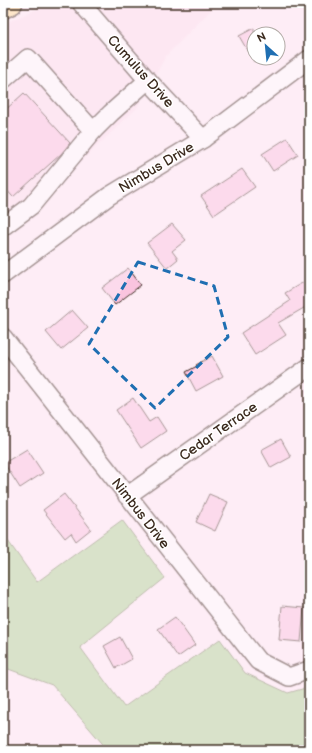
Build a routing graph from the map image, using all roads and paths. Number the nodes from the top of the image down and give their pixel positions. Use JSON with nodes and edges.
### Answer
{"nodes":[{"id":1,"x":10,"y":3,"type":"edge"},
{"id":2,"x":81,"y":3,"type":"edge"},
{"id":3,"x":3,"y":7,"type":"edge"},
{"id":4,"x":309,"y":59,"type":"edge"},
{"id":5,"x":3,"y":80,"type":"edge"},
{"id":6,"x":148,"y":80,"type":"junction"},
{"id":7,"x":93,"y":130,"type":"junction"},
{"id":8,"x":202,"y":139,"type":"junction"},
{"id":9,"x":3,"y":224,"type":"edge"},
{"id":10,"x":3,"y":275,"type":"edge"},
{"id":11,"x":3,"y":337,"type":"edge"},
{"id":12,"x":309,"y":367,"type":"edge"},
{"id":13,"x":127,"y":496,"type":"junction"},
{"id":14,"x":309,"y":670,"type":"edge"}],
"edges":[{"from":1,"to":3,"type":"main road"},
{"from":2,"to":6,"type":"street","name":"Cumulus Drive"},
{"from":4,"to":8,"type":"street","name":"Nimbus Drive"},
{"from":5,"to":7,"type":"street"},
{"from":6,"to":7,"type":"street"},
{"from":6,"to":8,"type":"street","name":"Cumulus Drive"},
{"from":7,"to":9,"type":"street"},
{"from":8,"to":10,"type":"street","name":"Nimbus Drive"},
{"from":11,"to":13,"type":"street","name":"Nimbus Drive"},
{"from":12,"to":13,"type":"street","name":"Cedar Terrace"},
{"from":13,"to":14,"type":"street","name":"Nimbus Drive"}]}
